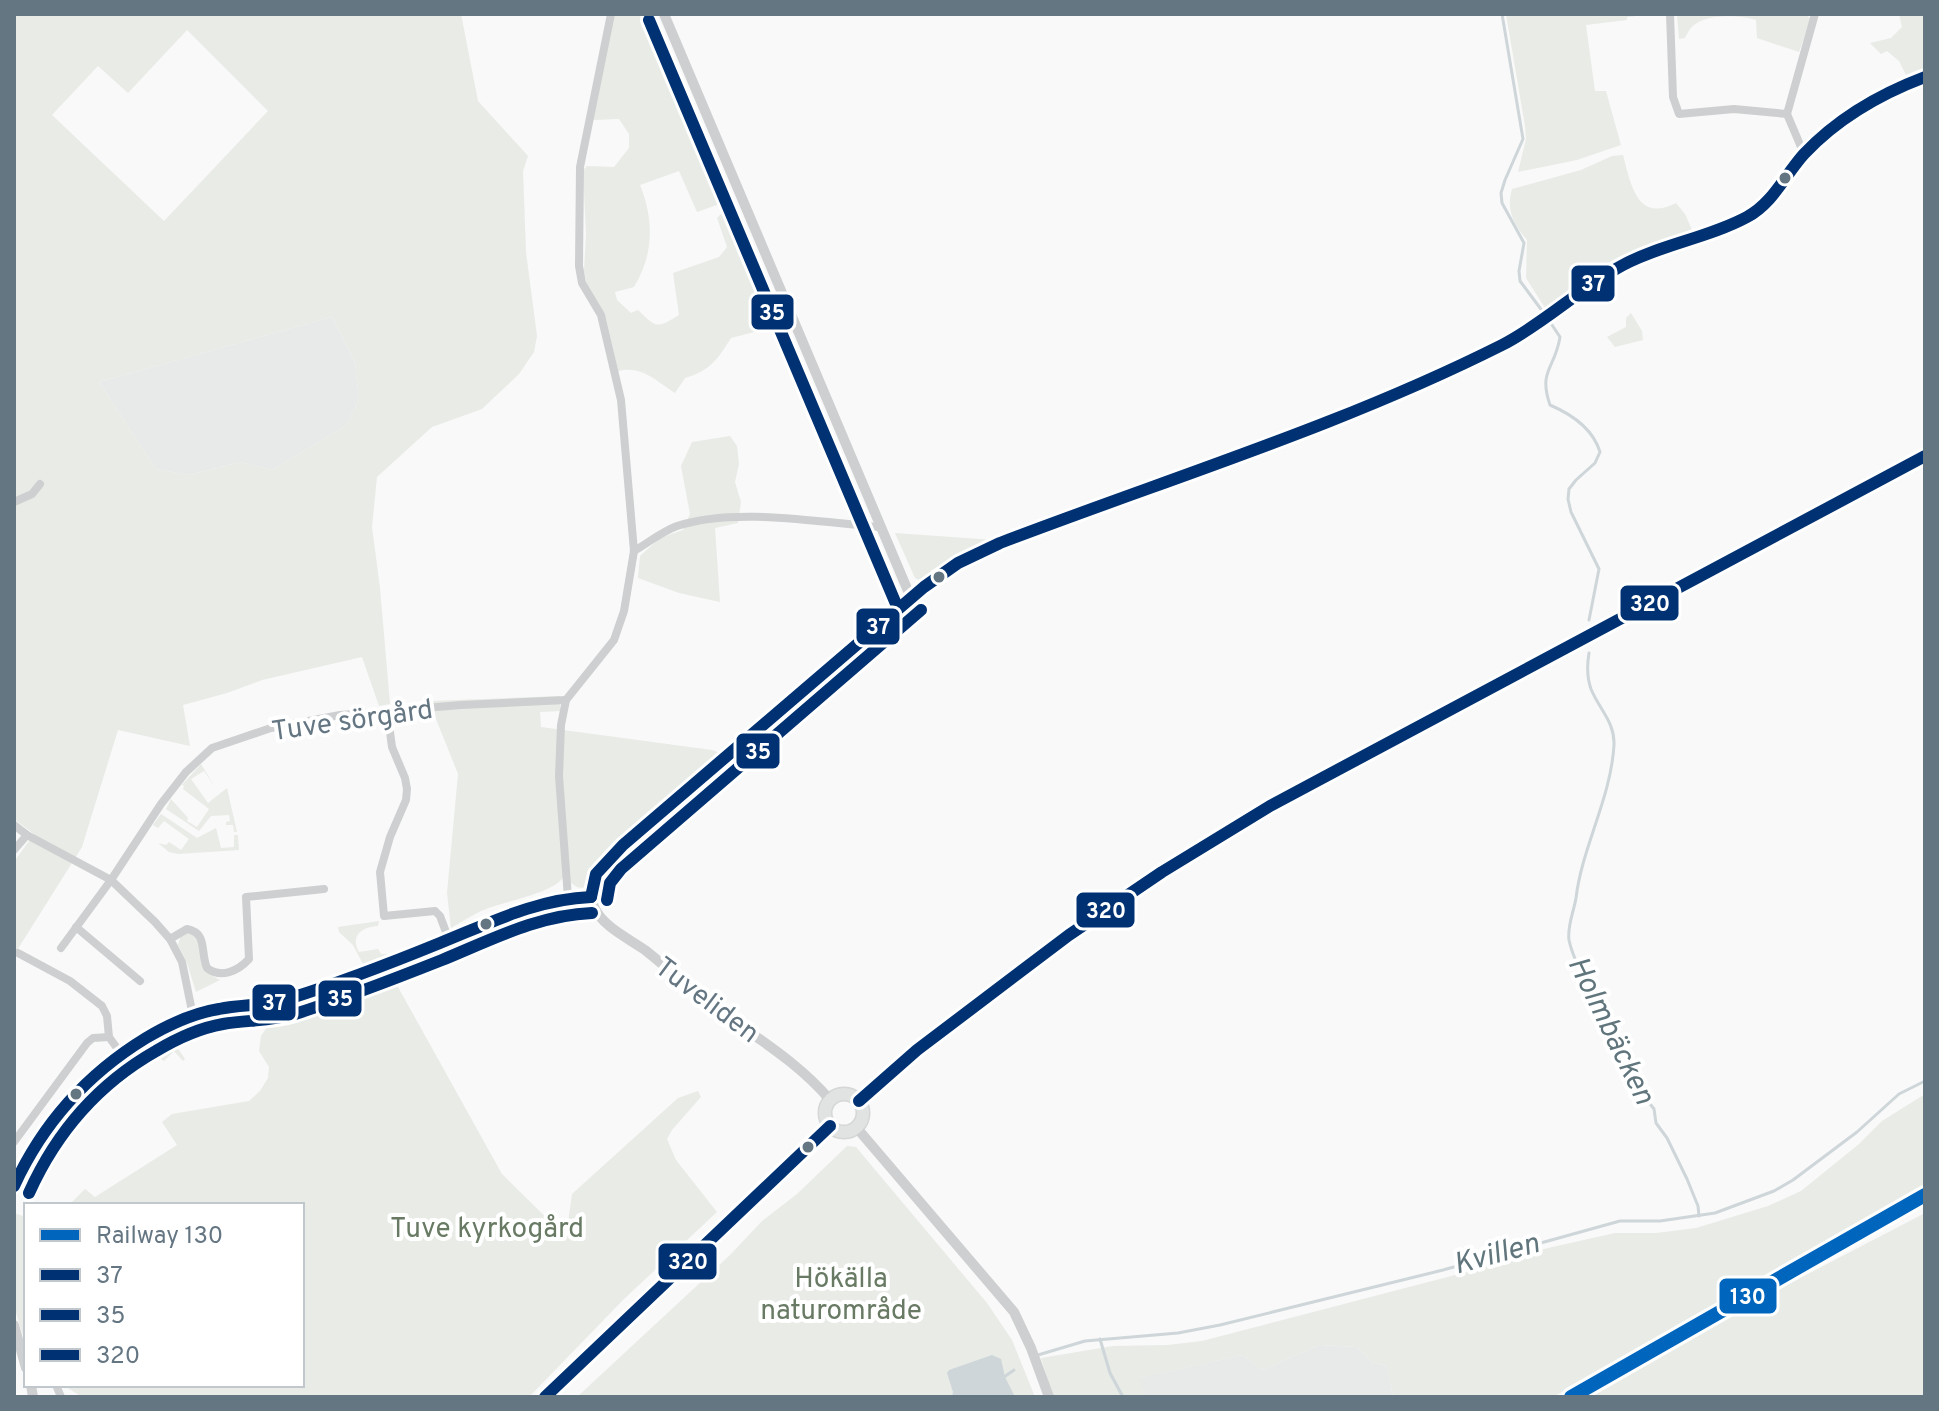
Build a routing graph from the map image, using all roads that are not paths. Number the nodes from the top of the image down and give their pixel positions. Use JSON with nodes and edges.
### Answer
{"nodes":[{"id":1,"x":611,"y":14,"type":"edge"},
{"id":2,"x":664,"y":14,"type":"edge"},
{"id":3,"x":1670,"y":14,"type":"edge"},
{"id":4,"x":1815,"y":14,"type":"edge"},
{"id":5,"x":1925,"y":77,"type":"edge"},
{"id":6,"x":1787,"y":114,"type":"junction"},
{"id":7,"x":1804,"y":154,"type":"junction"},
{"id":8,"x":1925,"y":456,"type":"edge"},
{"id":9,"x":40,"y":484,"type":"dead end"},
{"id":10,"x":14,"y":502,"type":"edge"},
{"id":11,"x":879,"y":527,"type":"junction"},
{"id":12,"x":634,"y":551,"type":"junction"},
{"id":13,"x":911,"y":598,"type":"junction"},
{"id":14,"x":566,"y":700,"type":"junction"},
{"id":15,"x":387,"y":710,"type":"junction"},
{"id":16,"x":14,"y":825,"type":"edge"},
{"id":17,"x":27,"y":835,"type":"junction"},
{"id":18,"x":14,"y":850,"type":"edge"},
{"id":19,"x":111,"y":880,"type":"junction"},
{"id":20,"x":324,"y":889,"type":"dead end"},
{"id":21,"x":591,"y":897,"type":"junction"},
{"id":22,"x":568,"y":898,"type":"junction"},
{"id":23,"x":76,"y":927,"type":"junction"},
{"id":24,"x":170,"y":939,"type":"junction"},
{"id":25,"x":449,"y":940,"type":"junction"},
{"id":26,"x":61,"y":948,"type":"dead end"},
{"id":27,"x":18,"y":953,"type":"dead end"},
{"id":28,"x":140,"y":981,"type":"dead end"},
{"id":29,"x":193,"y":1016,"type":"junction"},
{"id":30,"x":109,"y":1037,"type":"junction"},
{"id":31,"x":122,"y":1055,"type":"junction"},
{"id":32,"x":830,"y":1100,"type":"junction"},
{"id":33,"x":859,"y":1101,"type":"junction"},
{"id":34,"x":830,"y":1126,"type":"junction"},
{"id":35,"x":856,"y":1127,"type":"junction"},
{"id":36,"x":14,"y":1142,"type":"edge"},
{"id":37,"x":14,"y":1186,"type":"edge"},
{"id":38,"x":14,"y":1325,"type":"edge"},
{"id":39,"x":24,"y":1361,"type":"edge"},
{"id":40,"x":545,"y":1397,"type":"edge"},
{"id":41,"x":1049,"y":1397,"type":"edge"}],
"edges":[{"from":1,"to":12,"type":"street"},
{"from":2,"to":11,"type":"street"},
{"from":3,"to":6,"type":"street"},
{"from":4,"to":6,"type":"street"},
{"from":5,"to":7,"type":"street"},
{"from":6,"to":7,"type":"street"},
{"from":7,"to":13,"type":"street"},
{"from":8,"to":33,"type":"main road"},
{"from":9,"to":10,"type":"street"},
{"from":11,"to":12,"type":"street"},
{"from":11,"to":13,"type":"street"},
{"from":12,"to":14,"type":"street"},
{"from":13,"to":21,"type":"street"},
{"from":14,"to":15,"type":"street","name":"Tuve sörgård"},
{"from":14,"to":22,"type":"street"},
{"from":15,"to":19,"type":"street","name":"Tuve sörgård"},
{"from":15,"to":25,"type":"street"},
{"from":16,"to":17,"type":"street"},
{"from":17,"to":18,"type":"street"},
{"from":17,"to":19,"type":"street"},
{"from":19,"to":23,"type":"street","name":"Tuve sörgård"},
{"from":19,"to":24,"type":"street"},
{"from":20,"to":24,"type":"street"},
{"from":21,"to":22,"type":"street"},
{"from":21,"to":32,"type":"street","name":"Tuveliden"},
{"from":22,"to":25,"type":"street"},
{"from":23,"to":26,"type":"street","name":"Tuve sörgård"},
{"from":23,"to":28,"type":"street"},
{"from":24,"to":29,"type":"street"},
{"from":25,"to":29,"type":"street"},
{"from":27,"to":30,"type":"street"},
{"from":29,"to":31,"type":"street"},
{"from":30,"to":31,"type":"street"},
{"from":30,"to":36,"type":"street"},
{"from":31,"to":37,"type":"street"},
{"from":32,"to":33,"type":"main road"},
{"from":32,"to":34,"type":"main road"},
{"from":33,"to":35,"type":"main road"},
{"from":34,"to":35,"type":"main road"},
{"from":34,"to":40,"type":"main road"},
{"from":35,"to":41,"type":"street"},
{"from":38,"to":39,"type":"street"}]}
